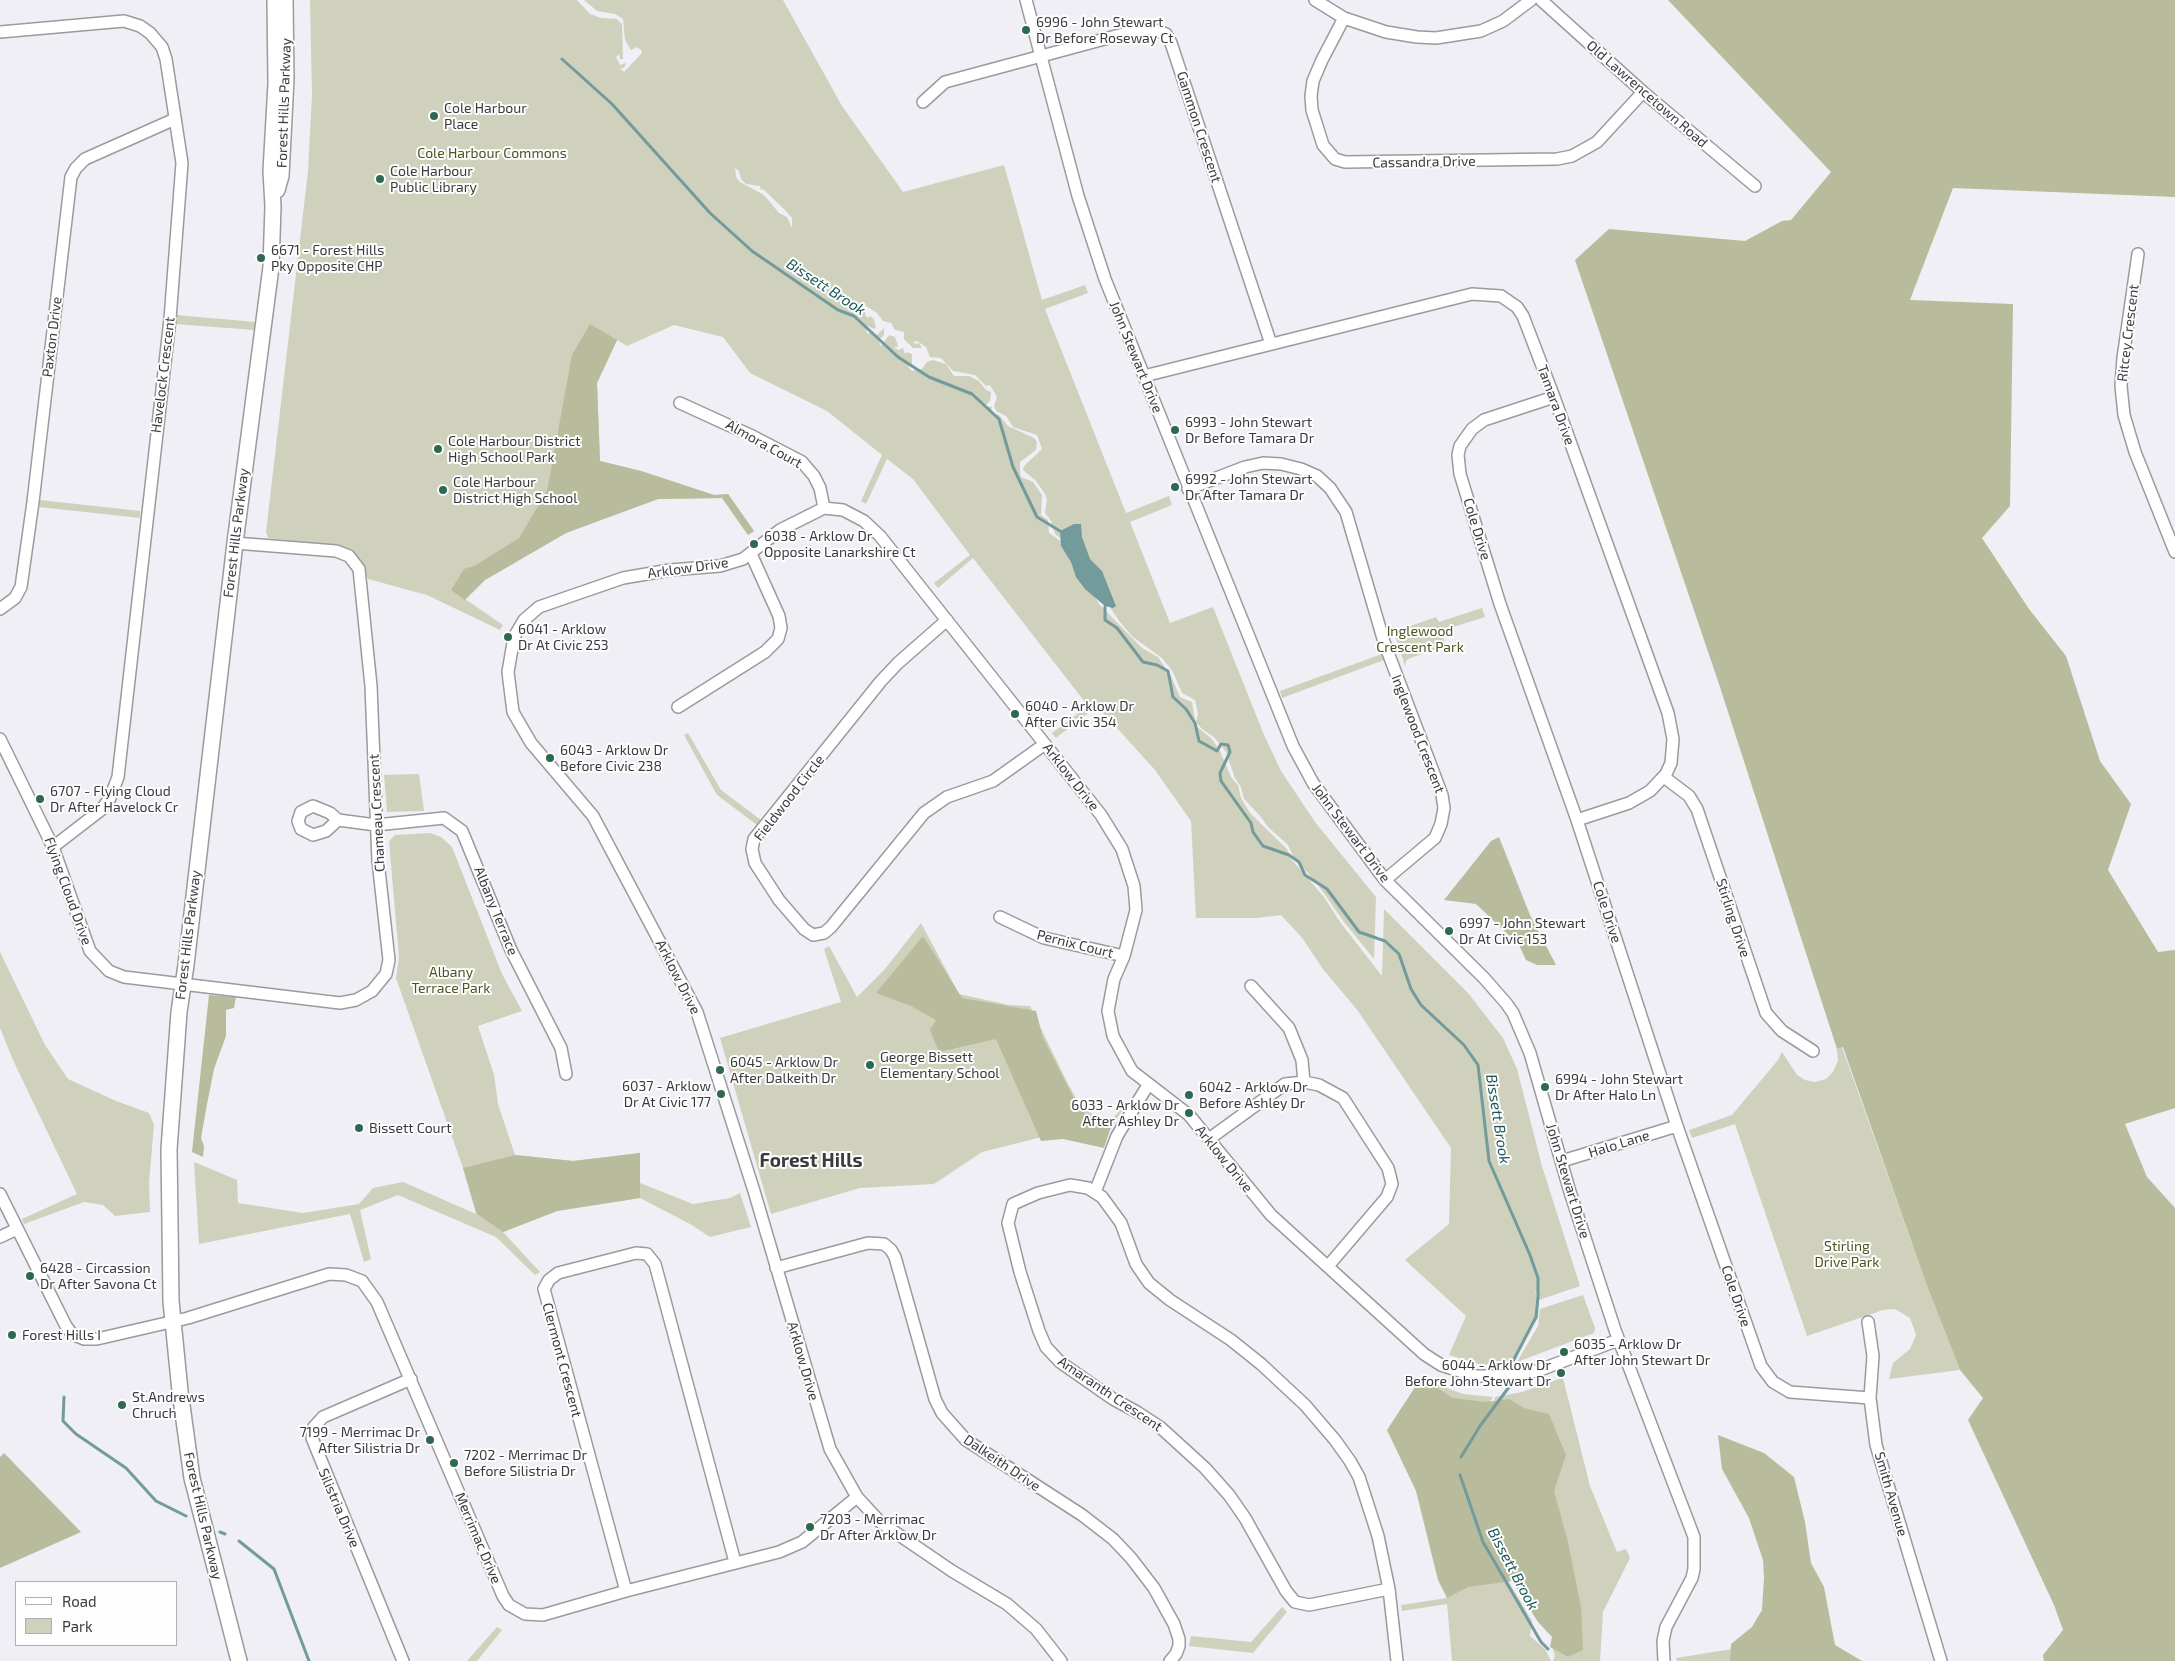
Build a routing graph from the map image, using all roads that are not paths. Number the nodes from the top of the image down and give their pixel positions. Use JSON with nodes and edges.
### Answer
{"nodes":[{"id":1,"x":275,"y":0,"type":"edge"},
{"id":2,"x":285,"y":0,"type":"edge"},
{"id":3,"x":1026,"y":0,"type":"edge"},
{"id":4,"x":1315,"y":0,"type":"edge"},
{"id":5,"x":1531,"y":0,"type":"edge"},
{"id":6,"x":1541,"y":0,"type":"edge"},
{"id":7,"x":1344,"y":18,"type":"junction"},
{"id":8,"x":0,"y":32,"type":"edge"},
{"id":9,"x":1040,"y":56,"type":"junction"},
{"id":10,"x":1643,"y":92,"type":"junction"},
{"id":11,"x":923,"y":102,"type":"dead end"},
{"id":12,"x":176,"y":119,"type":"junction"},
{"id":13,"x":1755,"y":186,"type":"dead end"},
{"id":14,"x":273,"y":206,"type":"junction"},
{"id":15,"x":2138,"y":254,"type":"dead end"},
{"id":16,"x":1271,"y":344,"type":"junction"},
{"id":17,"x":1144,"y":376,"type":"junction"},
{"id":18,"x":1554,"y":397,"type":"junction"},
{"id":19,"x":680,"y":403,"type":"dead end"},
{"id":20,"x":1188,"y":489,"type":"junction"},
{"id":21,"x":824,"y":508,"type":"junction"},
{"id":22,"x":235,"y":543,"type":"junction"},
{"id":23,"x":2175,"y":552,"type":"edge"},
{"id":24,"x":751,"y":554,"type":"junction"},
{"id":25,"x":0,"y":609,"type":"edge"},
{"id":26,"x":947,"y":620,"type":"junction"},
{"id":27,"x":678,"y":707,"type":"dead end"},
{"id":28,"x":0,"y":739,"type":"edge"},
{"id":29,"x":1045,"y":744,"type":"junction"},
{"id":30,"x":1664,"y":777,"type":"junction"},
{"id":31,"x":338,"y":820,"type":"dead end"},
{"id":32,"x":1577,"y":820,"type":"junction"},
{"id":33,"x":376,"y":825,"type":"junction"},
{"id":34,"x":53,"y":846,"type":"junction"},
{"id":35,"x":1385,"y":880,"type":"junction"},
{"id":36,"x":1000,"y":917,"type":"dead end"},
{"id":37,"x":1124,"y":956,"type":"junction"},
{"id":38,"x":183,"y":984,"type":"junction"},
{"id":39,"x":1251,"y":986,"type":"dead end"},
{"id":40,"x":1813,"y":1050,"type":"dead end"},
{"id":41,"x":566,"y":1074,"type":"dead end"},
{"id":42,"x":1304,"y":1082,"type":"junction"},
{"id":43,"x":1148,"y":1085,"type":"junction"},
{"id":44,"x":1677,"y":1126,"type":"junction"},
{"id":45,"x":1209,"y":1138,"type":"junction"},
{"id":46,"x":1562,"y":1161,"type":"junction"},
{"id":47,"x":1095,"y":1192,"type":"junction"},
{"id":48,"x":0,"y":1194,"type":"edge"},
{"id":49,"x":17,"y":1229,"type":"junction"},
{"id":50,"x":0,"y":1237,"type":"edge"},
{"id":51,"x":1328,"y":1265,"type":"junction"},
{"id":52,"x":776,"y":1268,"type":"junction"},
{"id":53,"x":172,"y":1322,"type":"junction"},
{"id":54,"x":1868,"y":1322,"type":"dead end"},
{"id":55,"x":1618,"y":1340,"type":"junction"},
{"id":56,"x":411,"y":1379,"type":"junction"},
{"id":57,"x":1870,"y":1398,"type":"junction"},
{"id":58,"x":857,"y":1497,"type":"junction"},
{"id":59,"x":735,"y":1562,"type":"junction"},
{"id":60,"x":1389,"y":1589,"type":"junction"},
{"id":61,"x":626,"y":1591,"type":"junction"},
{"id":62,"x":239,"y":1661,"type":"edge"},
{"id":63,"x":403,"y":1661,"type":"edge"},
{"id":64,"x":1060,"y":1661,"type":"edge"},
{"id":65,"x":1170,"y":1661,"type":"edge"},
{"id":66,"x":1397,"y":1661,"type":"edge"},
{"id":67,"x":1664,"y":1661,"type":"edge"},
{"id":68,"x":1941,"y":1661,"type":"edge"}],
"edges":[{"from":1,"to":14,"type":"main road","name":"Forest Hills Parkway"},
{"from":2,"to":14,"type":"main road","name":"Forest Hills Parkway"},
{"from":3,"to":9,"type":"street","name":"John Stewart Drive"},
{"from":4,"to":7,"type":"street"},
{"from":5,"to":7,"type":"street"},
{"from":6,"to":10,"type":"street","name":"Old Lawrencetown Road"},
{"from":7,"to":10,"type":"street","name":"Cassandra Drive"},
{"from":8,"to":12,"type":"street","name":"Havelock Crescent"},
{"from":9,"to":11,"type":"street"},
{"from":9,"to":16,"type":"street","name":"Gammon Crescent"},
{"from":9,"to":17,"type":"street","name":"John Stewart Drive"},
{"from":10,"to":13,"type":"street","name":"Old Lawrencetown Road"},
{"from":12,"to":25,"type":"street","name":"Paxton Drive"},
{"from":12,"to":34,"type":"street","name":"Havelock Crescent"},
{"from":14,"to":22,"type":"main road","name":"Forest Hills Parkway"},
{"from":15,"to":23,"type":"street","name":"Ritcey Crescent"},
{"from":16,"to":17,"type":"street","name":"Tamara Drive"},
{"from":16,"to":18,"type":"street","name":"Tamara Drive"},
{"from":17,"to":20,"type":"street","name":"John Stewart Drive"},
{"from":18,"to":30,"type":"street","name":"Tamara Drive"},
{"from":18,"to":32,"type":"street","name":"Cole Drive"},
{"from":19,"to":21,"type":"street","name":"Almora Court"},
{"from":20,"to":35,"type":"street","name":"John Stewart Drive"},
{"from":20,"to":35,"type":"street","name":"Inglewood Crescent"},
{"from":21,"to":24,"type":"street","name":"Arklow Drive"},
{"from":21,"to":26,"type":"street","name":"Arklow Drive"},
{"from":22,"to":33,"type":"street","name":"Chameau Crescent"},
{"from":22,"to":38,"type":"main road","name":"Forest Hills Parkway"},
{"from":24,"to":27,"type":"street"},
{"from":24,"to":52,"type":"street","name":"Arklow Drive"},
{"from":26,"to":29,"type":"street","name":"Arklow Drive"},
{"from":26,"to":29,"type":"street","name":"Fieldwood Circle"},
{"from":28,"to":34,"type":"street","name":"Flying Cloud Drive"},
{"from":29,"to":37,"type":"street","name":"Arklow Drive"},
{"from":30,"to":32,"type":"street","name":"Tamara Drive"},
{"from":30,"to":40,"type":"street","name":"Stirling Drive"},
{"from":31,"to":33,"type":"street","name":"Albany Terrace"},
{"from":32,"to":44,"type":"street","name":"Cole Drive"},
{"from":33,"to":38,"type":"street","name":"Chameau Crescent"},
{"from":33,"to":41,"type":"street","name":"Albany Terrace"},
{"from":34,"to":38,"type":"street","name":"Flying Cloud Drive"},
{"from":35,"to":46,"type":"street","name":"John Stewart Drive"},
{"from":36,"to":37,"type":"street","name":"Pernix Court"},
{"from":37,"to":43,"type":"street","name":"Arklow Drive"},
{"from":38,"to":53,"type":"main road","name":"Forest Hills Parkway"},
{"from":39,"to":42,"type":"street"},
{"from":42,"to":45,"type":"street"},
{"from":42,"to":51,"type":"street"},
{"from":43,"to":45,"type":"street","name":"Arklow Drive"},
{"from":43,"to":47,"type":"street"},
{"from":44,"to":46,"type":"street","name":"Halo Lane"},
{"from":44,"to":57,"type":"street","name":"Cole Drive"},
{"from":45,"to":51,"type":"street","name":"Arklow Drive"},
{"from":46,"to":55,"type":"street","name":"John Stewart Drive"},
{"from":47,"to":60,"type":"street"},
{"from":47,"to":60,"type":"street","name":"Amaranth Crescent"},
{"from":48,"to":49,"type":"street"},
{"from":49,"to":50,"type":"street"},
{"from":49,"to":53,"type":"street","name":"Merrimac Drive"},
{"from":51,"to":55,"type":"street","name":"Arklow Drive"},
{"from":52,"to":58,"type":"street","name":"Arklow Drive"},
{"from":52,"to":65,"type":"street","name":"Dalkeith Drive"},
{"from":53,"to":56,"type":"street","name":"Merrimac Drive"},
{"from":53,"to":62,"type":"main road","name":"Forest Hills Parkway"},
{"from":54,"to":57,"type":"street","name":"Smith Avenue"},
{"from":55,"to":67,"type":"street","name":"John Stewart Drive"},
{"from":56,"to":61,"type":"street","name":"Merrimac Drive"},
{"from":56,"to":63,"type":"street","name":"Silistria Drive"},
{"from":57,"to":68,"type":"street","name":"Smith Avenue"},
{"from":58,"to":59,"type":"street","name":"Merrimac Drive"},
{"from":58,"to":64,"type":"street","name":"Arklow Drive"},
{"from":59,"to":61,"type":"street","name":"Merrimac Drive"},
{"from":59,"to":61,"type":"street","name":"Clermont Crescent"},
{"from":60,"to":66,"type":"street"}]}
